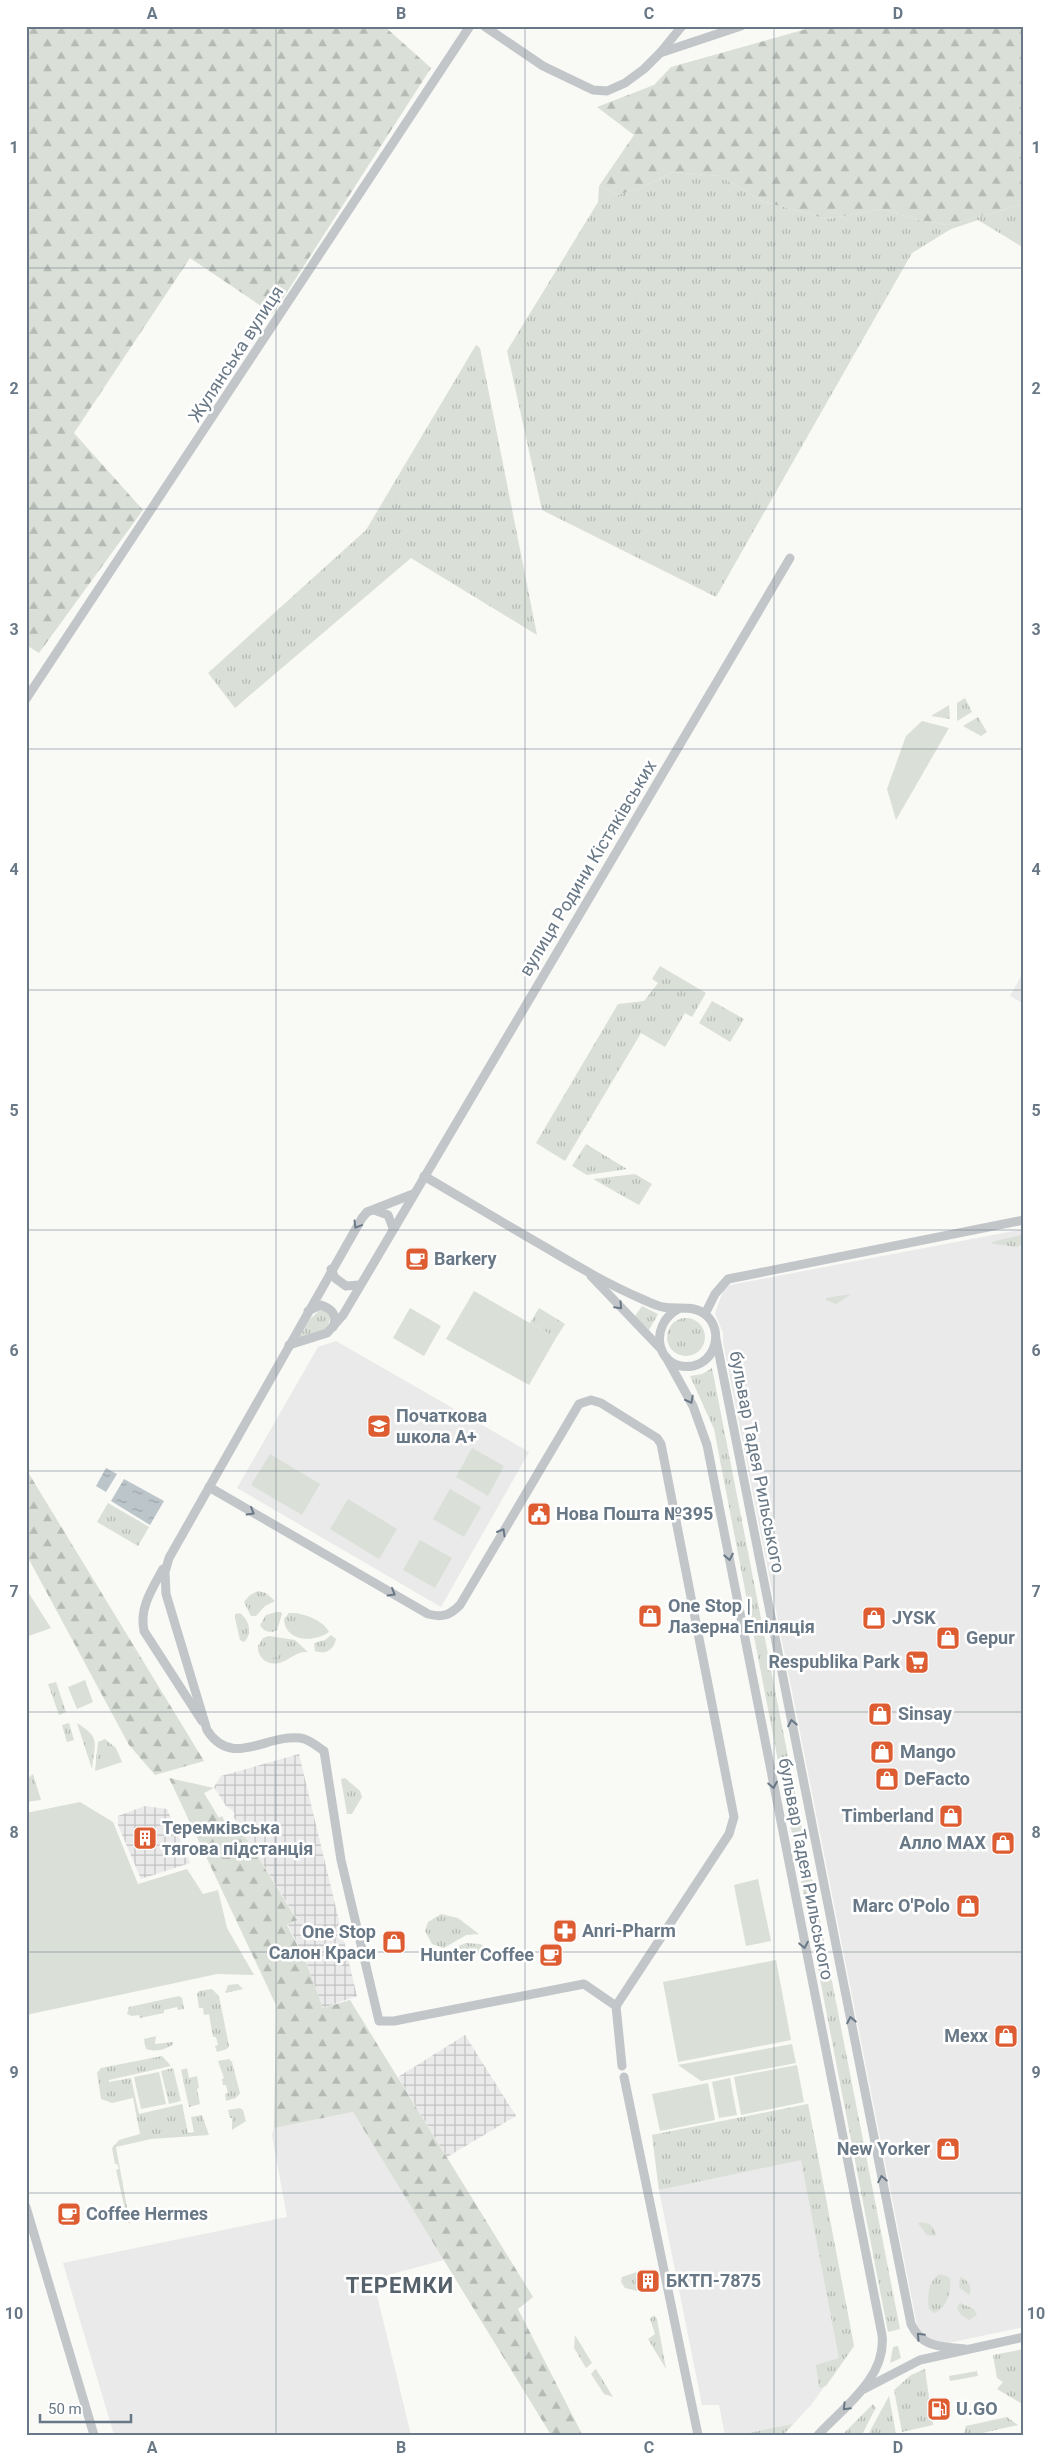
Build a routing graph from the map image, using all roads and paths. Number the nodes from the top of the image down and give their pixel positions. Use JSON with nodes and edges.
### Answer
{"nodes":[{"id":1,"x":470,"y":26,"type":"edge"},
{"id":2,"x":484,"y":26,"type":"edge"},
{"id":3,"x":682,"y":26,"type":"edge"},
{"id":4,"x":741,"y":26,"type":"edge"},
{"id":5,"x":660,"y":53,"type":"junction"},
{"id":6,"x":790,"y":558,"type":"dead end"},
{"id":7,"x":26,"y":699,"type":"edge"},
{"id":8,"x":424,"y":1176,"type":"junction"},
{"id":9,"x":413,"y":1194,"type":"junction"},
{"id":10,"x":370,"y":1211,"type":"junction"},
{"id":11,"x":1024,"y":1220,"type":"edge"},
{"id":12,"x":392,"y":1228,"type":"junction"},
{"id":13,"x":331,"y":1269,"type":"junction"},
{"id":14,"x":586,"y":1271,"type":"junction"},
{"id":15,"x":360,"y":1285,"type":"junction"},
{"id":16,"x":678,"y":1309,"type":"junction"},
{"id":17,"x":307,"y":1311,"type":"junction"},
{"id":18,"x":705,"y":1314,"type":"junction"},
{"id":19,"x":333,"y":1327,"type":"junction"},
{"id":20,"x":716,"y":1339,"type":"junction"},
{"id":21,"x":289,"y":1345,"type":"junction"},
{"id":22,"x":664,"y":1353,"type":"junction"},
{"id":23,"x":209,"y":1487,"type":"junction"},
{"id":24,"x":169,"y":1558,"type":"junction"},
{"id":25,"x":207,"y":1730,"type":"junction"},
{"id":26,"x":616,"y":2006,"type":"junction"},
{"id":27,"x":622,"y":2066,"type":"dead end"},
{"id":28,"x":624,"y":2077,"type":"dead end"},
{"id":29,"x":26,"y":2207,"type":"edge"},
{"id":30,"x":1024,"y":2337,"type":"edge"},
{"id":31,"x":965,"y":2349,"type":"junction"},
{"id":32,"x":861,"y":2391,"type":"junction"},
{"id":33,"x":94,"y":2435,"type":"edge"},
{"id":34,"x":698,"y":2435,"type":"edge"},
{"id":35,"x":818,"y":2435,"type":"edge"}],
"edges":[{"from":1,"to":7,"type":"street","name":"Жулянська вулиця"},
{"from":2,"to":5,"type":"street"},
{"from":3,"to":5,"type":"street"},
{"from":4,"to":5,"type":"street"},
{"from":6,"to":8,"type":"street","name":"вулиця Родини Кістяківських"},
{"from":8,"to":9,"type":"street","name":"вулиця Родини Кістяківських"},
{"from":8,"to":14,"type":"street","name":"бульвар Тадея Рильського"},
{"from":9,"to":10,"type":"street"},
{"from":9,"to":12,"type":"street","name":"вулиця Родини Кістяківських"},
{"from":10,"to":12,"type":"street"},
{"from":10,"to":13,"type":"street","one_way":true},
{"from":11,"to":18,"type":"street"},
{"from":12,"to":15,"type":"street","name":"вулиця Родини Кістяківських"},
{"from":13,"to":15,"type":"street"},
{"from":13,"to":17,"type":"street"},
{"from":14,"to":16,"type":"street","name":"бульвар Тадея Рильського"},
{"from":14,"to":22,"type":"street","name":"бульвар Тадея Рильського","one_way":true},
{"from":15,"to":19,"type":"street","name":"вулиця Родини Кістяківських"},
{"from":16,"to":18,"type":"street"},
{"from":16,"to":22,"type":"street"},
{"from":17,"to":19,"type":"street"},
{"from":17,"to":21,"type":"street"},
{"from":18,"to":20,"type":"street"},
{"from":19,"to":21,"type":"street","name":"вулиця Родини Кістяківських"},
{"from":20,"to":22,"type":"street"},
{"from":31,"to":20,"type":"street","name":"бульвар Тадея Рильського","one_way":true},
{"from":21,"to":23,"type":"street"},
{"from":22,"to":32,"type":"street","name":"бульвар Тадея Рильського","one_way":true},
{"from":23,"to":24,"type":"street"},
{"from":23,"to":26,"type":"street","one_way":true},
{"from":24,"to":25,"type":"street"},
{"from":24,"to":25,"type":"street"},
{"from":25,"to":26,"type":"street"},
{"from":26,"to":27,"type":"street"},
{"from":28,"to":34,"type":"street"},
{"from":29,"to":33,"type":"street"},
{"from":30,"to":31,"type":"street"},
{"from":31,"to":32,"type":"street"},
{"from":32,"to":35,"type":"street","one_way":true}]}
